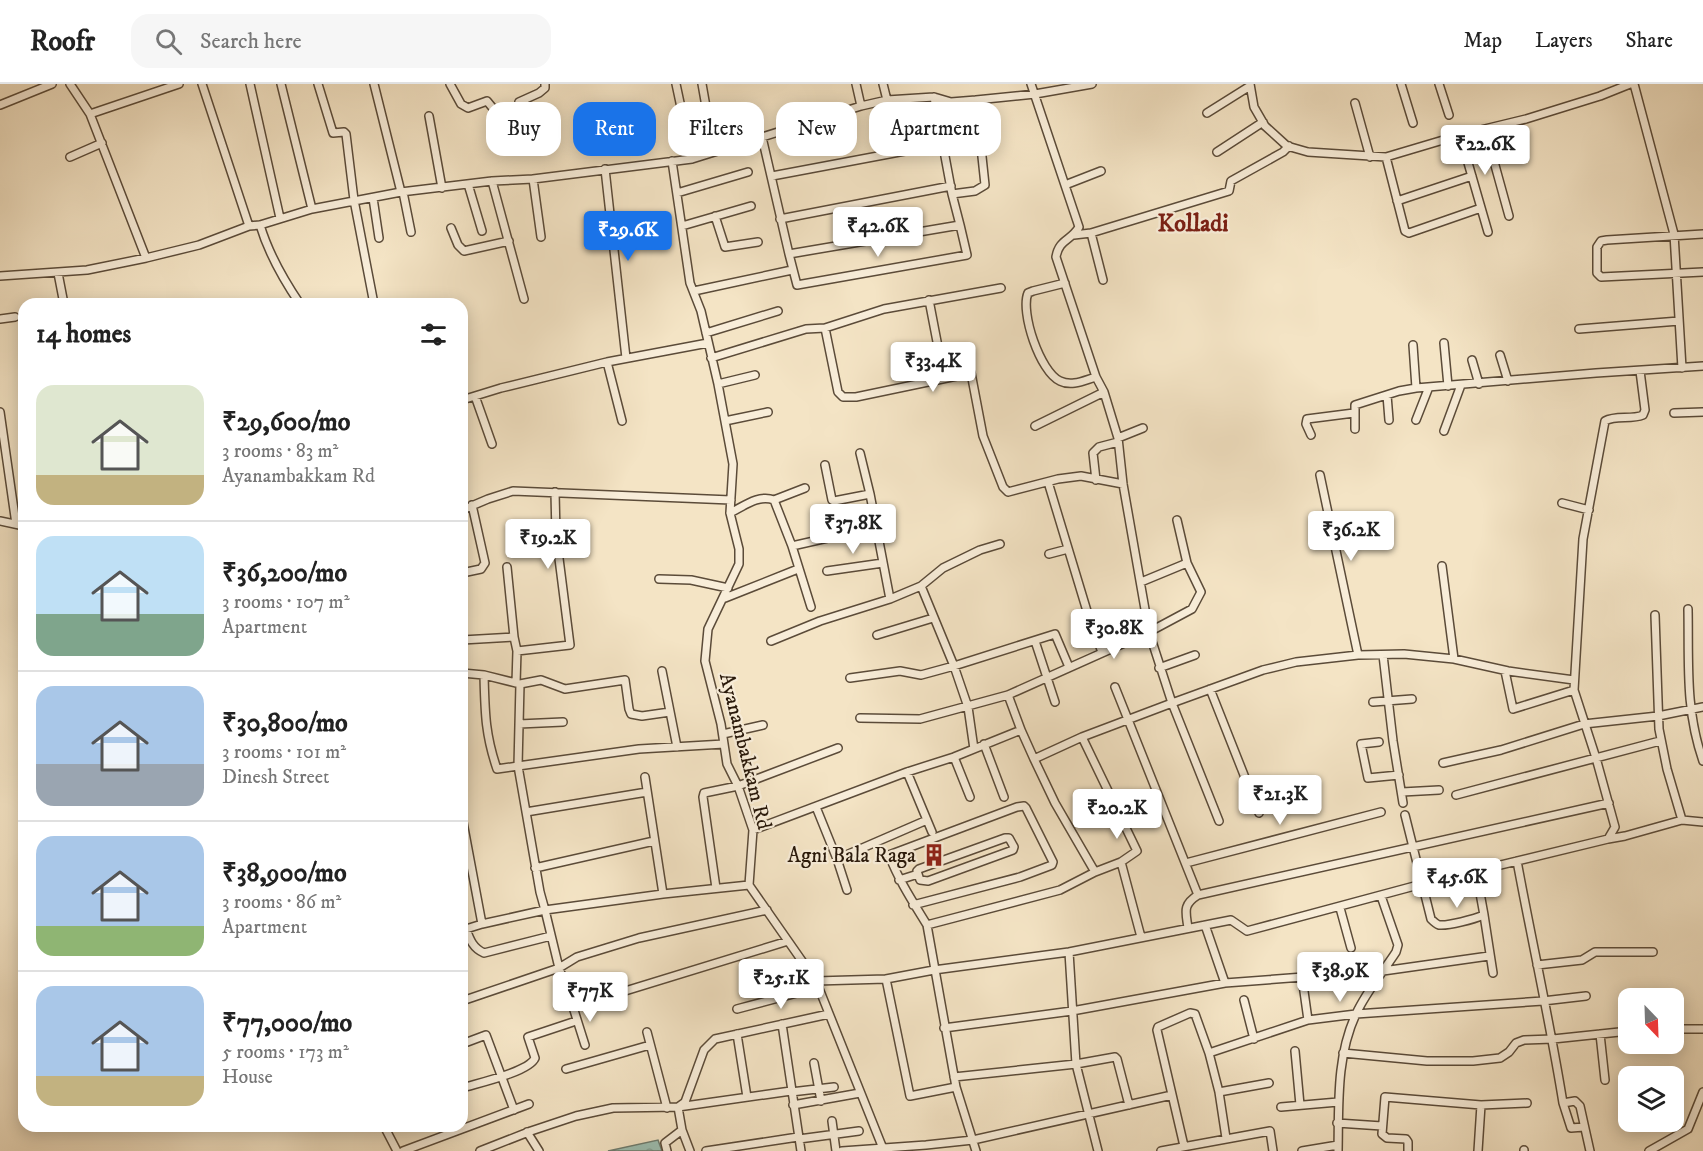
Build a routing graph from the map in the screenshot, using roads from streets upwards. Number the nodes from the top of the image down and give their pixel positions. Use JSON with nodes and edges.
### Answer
{"nodes":[{"id":1,"x":52,"y":84,"type":"edge"},
{"id":2,"x":70,"y":84,"type":"edge"},
{"id":3,"x":179,"y":84,"type":"edge"},
{"id":4,"x":202,"y":84,"type":"edge"},
{"id":5,"x":250,"y":84,"type":"edge"},
{"id":6,"x":282,"y":84,"type":"edge"},
{"id":7,"x":318,"y":84,"type":"edge"},
{"id":8,"x":374,"y":84,"type":"edge"},
{"id":9,"x":450,"y":84,"type":"edge"},
{"id":10,"x":545,"y":84,"type":"edge"},
{"id":11,"x":676,"y":84,"type":"edge"},
{"id":12,"x":702,"y":84,"type":"edge"},
{"id":13,"x":856,"y":84,"type":"edge"},
{"id":14,"x":883,"y":84,"type":"edge"},
{"id":15,"x":1031,"y":84,"type":"edge"},
{"id":16,"x":1092,"y":84,"type":"edge"},
{"id":17,"x":1401,"y":84,"type":"edge"},
{"id":18,"x":1439,"y":84,"type":"edge"},
{"id":19,"x":1632,"y":84,"type":"edge"},
{"id":20,"x":1250,"y":85,"type":"edge"},
{"id":21,"x":1035,"y":94,"type":"junction"},
{"id":22,"x":934,"y":97,"type":"junction"},
{"id":23,"x":887,"y":100,"type":"junction"},
{"id":24,"x":976,"y":100,"type":"junction"},
{"id":25,"x":488,"y":102,"type":"edge"},
{"id":26,"x":519,"y":102,"type":"dead end"},
{"id":27,"x":705,"y":102,"type":"edge"},
{"id":28,"x":935,"y":102,"type":"edge"},
{"id":29,"x":1355,"y":103,"type":"dead end"},
{"id":30,"x":0,"y":105,"type":"edge"},
{"id":31,"x":861,"y":106,"type":"junction"},
{"id":32,"x":1207,"y":113,"type":"dead end"},
{"id":33,"x":90,"y":114,"type":"junction"},
{"id":34,"x":1449,"y":115,"type":"dead end"},
{"id":35,"x":429,"y":116,"type":"dead end"},
{"id":36,"x":1263,"y":122,"type":"junction"},
{"id":37,"x":1413,"y":123,"type":"dead end"},
{"id":38,"x":1485,"y":129,"type":"junction"},
{"id":39,"x":1460,"y":135,"type":"junction"},
{"id":40,"x":764,"y":136,"type":"edge"},
{"id":41,"x":102,"y":143,"type":"junction"},
{"id":42,"x":764,"y":145,"type":"edge"},
{"id":43,"x":1289,"y":146,"type":"junction"},
{"id":44,"x":1217,"y":152,"type":"dead end"},
{"id":45,"x":701,"y":156,"type":"edge"},
{"id":46,"x":878,"y":156,"type":"edge"},
{"id":47,"x":945,"y":156,"type":"edge"},
{"id":48,"x":70,"y":157,"type":"dead end"},
{"id":49,"x":1370,"y":157,"type":"junction"},
{"id":50,"x":1386,"y":157,"type":"junction"},
{"id":51,"x":692,"y":159,"type":"junction"},
{"id":52,"x":672,"y":161,"type":"junction"},
{"id":53,"x":605,"y":169,"type":"junction"},
{"id":54,"x":1101,"y":171,"type":"dead end"},
{"id":55,"x":748,"y":172,"type":"dead end"},
{"id":56,"x":772,"y":176,"type":"junction"},
{"id":57,"x":1472,"y":176,"type":"junction"},
{"id":58,"x":533,"y":178,"type":"junction"},
{"id":59,"x":492,"y":181,"type":"junction"},
{"id":60,"x":468,"y":184,"type":"junction"},
{"id":61,"x":1065,"y":185,"type":"junction"},
{"id":62,"x":442,"y":188,"type":"junction"},
{"id":63,"x":952,"y":190,"type":"junction"},
{"id":64,"x":402,"y":192,"type":"junction"},
{"id":65,"x":677,"y":193,"type":"junction"},
{"id":66,"x":373,"y":198,"type":"junction"},
{"id":67,"x":354,"y":200,"type":"junction"},
{"id":68,"x":1397,"y":201,"type":"junction"},
{"id":69,"x":751,"y":206,"type":"dead end"},
{"id":70,"x":1480,"y":208,"type":"junction"},
{"id":71,"x":312,"y":209,"type":"junction"},
{"id":72,"x":716,"y":216,"type":"junction"},
{"id":73,"x":1509,"y":216,"type":"dead end"},
{"id":74,"x":280,"y":218,"type":"junction"},
{"id":75,"x":780,"y":219,"type":"junction"},
{"id":76,"x":260,"y":225,"type":"junction"},
{"id":77,"x":960,"y":225,"type":"junction"},
{"id":78,"x":249,"y":226,"type":"junction"},
{"id":79,"x":682,"y":226,"type":"junction"},
{"id":80,"x":451,"y":228,"type":"dead end"},
{"id":81,"x":482,"y":231,"type":"dead end"},
{"id":82,"x":411,"y":232,"type":"dead end"},
{"id":83,"x":1488,"y":232,"type":"dead end"},
{"id":84,"x":1091,"y":233,"type":"junction"},
{"id":85,"x":1674,"y":234,"type":"junction"},
{"id":86,"x":1703,"y":234,"type":"edge"},
{"id":87,"x":1074,"y":235,"type":"junction"},
{"id":88,"x":541,"y":237,"type":"dead end"},
{"id":89,"x":379,"y":238,"type":"dead end"},
{"id":90,"x":509,"y":241,"type":"junction"},
{"id":91,"x":758,"y":242,"type":"dead end"},
{"id":92,"x":789,"y":254,"type":"junction"},
{"id":93,"x":146,"y":258,"type":"junction"},
{"id":94,"x":792,"y":270,"type":"junction"},
{"id":95,"x":1703,"y":272,"type":"edge"},
{"id":96,"x":58,"y":273,"type":"junction"},
{"id":97,"x":1677,"y":274,"type":"junction"},
{"id":98,"x":0,"y":276,"type":"edge"},
{"id":99,"x":1103,"y":280,"type":"dead end"},
{"id":100,"x":1065,"y":283,"type":"junction"},
{"id":101,"x":1001,"y":288,"type":"dead end"},
{"id":102,"x":694,"y":291,"type":"junction"},
{"id":103,"x":63,"y":298,"type":"edge"},
{"id":104,"x":296,"y":298,"type":"edge"},
{"id":105,"x":373,"y":298,"type":"edge"},
{"id":106,"x":524,"y":299,"type":"dead end"},
{"id":107,"x":929,"y":300,"type":"junction"},
{"id":108,"x":778,"y":311,"type":"dead end"},
{"id":109,"x":15,"y":317,"type":"dead end"},
{"id":110,"x":0,"y":319,"type":"edge"},
{"id":111,"x":1679,"y":321,"type":"junction"},
{"id":112,"x":825,"y":328,"type":"junction"},
{"id":113,"x":1579,"y":329,"type":"dead end"},
{"id":114,"x":706,"y":333,"type":"junction"},
{"id":115,"x":708,"y":343,"type":"junction"},
{"id":116,"x":1444,"y":343,"type":"dead end"},
{"id":117,"x":937,"y":345,"type":"junction"},
{"id":118,"x":1413,"y":345,"type":"dead end"},
{"id":119,"x":902,"y":353,"type":"dead end"},
{"id":120,"x":1500,"y":355,"type":"dead end"},
{"id":121,"x":626,"y":358,"type":"junction"},
{"id":122,"x":711,"y":358,"type":"junction"},
{"id":123,"x":1472,"y":360,"type":"dead end"},
{"id":124,"x":607,"y":362,"type":"junction"},
{"id":125,"x":1703,"y":366,"type":"edge"},
{"id":126,"x":1682,"y":368,"type":"junction"},
{"id":127,"x":1640,"y":371,"type":"junction"},
{"id":128,"x":755,"y":375,"type":"dead end"},
{"id":129,"x":1096,"y":377,"type":"junction"},
{"id":130,"x":944,"y":378,"type":"junction"},
{"id":131,"x":1508,"y":381,"type":"junction"},
{"id":132,"x":718,"y":384,"type":"junction"},
{"id":133,"x":1479,"y":384,"type":"junction"},
{"id":134,"x":1461,"y":385,"type":"junction"},
{"id":135,"x":1448,"y":386,"type":"junction"},
{"id":136,"x":1429,"y":387,"type":"junction"},
{"id":137,"x":1416,"y":388,"type":"junction"},
{"id":138,"x":1104,"y":392,"type":"junction"},
{"id":139,"x":1387,"y":395,"type":"junction"},
{"id":140,"x":475,"y":396,"type":"junction"},
{"id":141,"x":468,"y":398,"type":"edge"},
{"id":142,"x":0,"y":412,"type":"edge"},
{"id":143,"x":768,"y":412,"type":"dead end"},
{"id":144,"x":1703,"y":412,"type":"edge"},
{"id":145,"x":1354,"y":413,"type":"junction"},
{"id":146,"x":1674,"y":413,"type":"dead end"},
{"id":147,"x":1389,"y":420,"type":"dead end"},
{"id":148,"x":1416,"y":420,"type":"dead end"},
{"id":149,"x":622,"y":421,"type":"dead end"},
{"id":150,"x":725,"y":421,"type":"junction"},
{"id":151,"x":1035,"y":426,"type":"dead end"},
{"id":152,"x":1143,"y":428,"type":"dead end"},
{"id":153,"x":1355,"y":429,"type":"dead end"},
{"id":154,"x":1444,"y":431,"type":"dead end"},
{"id":155,"x":1311,"y":435,"type":"dead end"},
{"id":156,"x":1118,"y":440,"type":"junction"},
{"id":157,"x":492,"y":444,"type":"dead end"},
{"id":158,"x":860,"y":453,"type":"dead end"},
{"id":159,"x":825,"y":465,"type":"dead end"},
{"id":160,"x":1320,"y":475,"type":"dead end"},
{"id":161,"x":1096,"y":480,"type":"junction"},
{"id":162,"x":1048,"y":482,"type":"junction"},
{"id":163,"x":1123,"y":484,"type":"junction"},
{"id":164,"x":805,"y":488,"type":"dead end"},
{"id":165,"x":555,"y":492,"type":"junction"},
{"id":166,"x":870,"y":494,"type":"junction"},
{"id":167,"x":731,"y":500,"type":"junction"},
{"id":168,"x":774,"y":500,"type":"junction"},
{"id":169,"x":1562,"y":503,"type":"dead end"},
{"id":170,"x":472,"y":505,"type":"junction"},
{"id":171,"x":468,"y":507,"type":"edge"},
{"id":172,"x":1589,"y":510,"type":"junction"},
{"id":173,"x":730,"y":513,"type":"junction"},
{"id":174,"x":18,"y":514,"type":"edge"},
{"id":175,"x":1177,"y":520,"type":"dead end"},
{"id":176,"x":0,"y":521,"type":"edge"},
{"id":177,"x":18,"y":525,"type":"edge"},
{"id":178,"x":876,"y":527,"type":"junction"},
{"id":179,"x":1000,"y":544,"type":"dead end"},
{"id":180,"x":792,"y":546,"type":"junction"},
{"id":181,"x":1068,"y":549,"type":"junction"},
{"id":182,"x":1049,"y":554,"type":"dead end"},
{"id":183,"x":883,"y":563,"type":"junction"},
{"id":184,"x":1187,"y":563,"type":"junction"},
{"id":185,"x":1442,"y":566,"type":"dead end"},
{"id":186,"x":507,"y":567,"type":"dead end"},
{"id":187,"x":798,"y":569,"type":"junction"},
{"id":188,"x":468,"y":572,"type":"edge"},
{"id":189,"x":827,"y":572,"type":"dead end"},
{"id":190,"x":659,"y":579,"type":"dead end"},
{"id":191,"x":1141,"y":582,"type":"junction"},
{"id":192,"x":921,"y":586,"type":"junction"},
{"id":193,"x":728,"y":588,"type":"junction"},
{"id":194,"x":725,"y":597,"type":"junction"},
{"id":195,"x":890,"y":599,"type":"junction"},
{"id":196,"x":811,"y":607,"type":"dead end"},
{"id":197,"x":1688,"y":609,"type":"dead end"},
{"id":198,"x":1655,"y":615,"type":"dead end"},
{"id":199,"x":933,"y":618,"type":"junction"},
{"id":200,"x":1149,"y":632,"type":"junction"},
{"id":201,"x":877,"y":635,"type":"dead end"},
{"id":202,"x":514,"y":637,"type":"junction"},
{"id":203,"x":468,"y":640,"type":"edge"},
{"id":204,"x":771,"y":641,"type":"dead end"},
{"id":205,"x":1035,"y":641,"type":"junction"},
{"id":206,"x":517,"y":651,"type":"junction"},
{"id":207,"x":1102,"y":652,"type":"junction"},
{"id":208,"x":1195,"y":655,"type":"dead end"},
{"id":209,"x":1358,"y":655,"type":"junction"},
{"id":210,"x":1383,"y":655,"type":"junction"},
{"id":211,"x":1454,"y":659,"type":"junction"},
{"id":212,"x":954,"y":666,"type":"junction"},
{"id":213,"x":1069,"y":667,"type":"junction"},
{"id":214,"x":1159,"y":668,"type":"junction"},
{"id":215,"x":662,"y":671,"type":"dead end"},
{"id":216,"x":1505,"y":671,"type":"junction"},
{"id":217,"x":468,"y":674,"type":"edge"},
{"id":218,"x":484,"y":675,"type":"junction"},
{"id":219,"x":850,"y":678,"type":"dead end"},
{"id":220,"x":1047,"y":678,"type":"junction"},
{"id":221,"x":1574,"y":680,"type":"junction"},
{"id":222,"x":518,"y":683,"type":"junction"},
{"id":223,"x":1115,"y":687,"type":"dead end"},
{"id":224,"x":1210,"y":689,"type":"junction"},
{"id":225,"x":1574,"y":690,"type":"junction"},
{"id":226,"x":1008,"y":694,"type":"junction"},
{"id":227,"x":1412,"y":699,"type":"dead end"},
{"id":228,"x":1389,"y":701,"type":"junction"},
{"id":229,"x":1055,"y":702,"type":"dead end"},
{"id":230,"x":1372,"y":702,"type":"dead end"},
{"id":231,"x":1172,"y":703,"type":"junction"},
{"id":232,"x":968,"y":707,"type":"junction"},
{"id":233,"x":1703,"y":707,"type":"edge"},
{"id":234,"x":1690,"y":708,"type":"junction"},
{"id":235,"x":670,"y":712,"type":"junction"},
{"id":236,"x":1658,"y":716,"type":"junction"},
{"id":237,"x":860,"y":718,"type":"dead end"},
{"id":238,"x":1128,"y":719,"type":"junction"},
{"id":239,"x":562,"y":722,"type":"dead end"},
{"id":240,"x":519,"y":724,"type":"junction"},
{"id":241,"x":1584,"y":724,"type":"junction"},
{"id":242,"x":763,"y":725,"type":"dead end"},
{"id":243,"x":1021,"y":730,"type":"junction"},
{"id":244,"x":723,"y":734,"type":"junction"},
{"id":245,"x":1082,"y":737,"type":"junction"},
{"id":246,"x":1660,"y":741,"type":"junction"},
{"id":247,"x":1379,"y":742,"type":"dead end"},
{"id":248,"x":724,"y":744,"type":"junction"},
{"id":249,"x":984,"y":744,"type":"junction"},
{"id":250,"x":677,"y":747,"type":"junction"},
{"id":251,"x":837,"y":748,"type":"dead end"},
{"id":252,"x":974,"y":749,"type":"junction"},
{"id":253,"x":954,"y":757,"type":"junction"},
{"id":254,"x":1034,"y":759,"type":"junction"},
{"id":255,"x":1596,"y":759,"type":"junction"},
{"id":256,"x":1703,"y":760,"type":"edge"},
{"id":257,"x":1443,"y":763,"type":"dead end"},
{"id":258,"x":518,"y":766,"type":"junction"},
{"id":259,"x":907,"y":772,"type":"junction"},
{"id":260,"x":1399,"y":775,"type":"junction"},
{"id":261,"x":645,"y":777,"type":"dead end"},
{"id":262,"x":738,"y":786,"type":"junction"},
{"id":263,"x":1439,"y":790,"type":"dead end"},
{"id":264,"x":647,"y":792,"type":"junction"},
{"id":265,"x":1402,"y":792,"type":"junction"},
{"id":266,"x":1456,"y":795,"type":"dead end"},
{"id":267,"x":970,"y":797,"type":"dead end"},
{"id":268,"x":1004,"y":797,"type":"dead end"},
{"id":269,"x":1403,"y":803,"type":"dead end"},
{"id":270,"x":1609,"y":803,"type":"junction"},
{"id":271,"x":816,"y":807,"type":"junction"},
{"id":272,"x":526,"y":812,"type":"junction"},
{"id":273,"x":1381,"y":812,"type":"dead end"},
{"id":274,"x":1259,"y":813,"type":"dead end"},
{"id":275,"x":1405,"y":816,"type":"dead end"},
{"id":276,"x":927,"y":820,"type":"junction"},
{"id":277,"x":1682,"y":820,"type":"junction"},
{"id":278,"x":1219,"y":822,"type":"dead end"},
{"id":279,"x":1703,"y":822,"type":"edge"},
{"id":280,"x":753,"y":830,"type":"junction"},
{"id":281,"x":932,"y":831,"type":"dead end"},
{"id":282,"x":1608,"y":839,"type":"junction"},
{"id":283,"x":654,"y":840,"type":"junction"},
{"id":284,"x":1413,"y":848,"type":"junction"},
{"id":285,"x":468,"y":849,"type":"edge"},
{"id":286,"x":837,"y":859,"type":"junction"},
{"id":287,"x":1517,"y":861,"type":"junction"},
{"id":288,"x":1121,"y":862,"type":"junction"},
{"id":289,"x":1186,"y":863,"type":"junction"},
{"id":290,"x":536,"y":868,"type":"junction"},
{"id":291,"x":1095,"y":872,"type":"junction"},
{"id":292,"x":1476,"y":872,"type":"junction"},
{"id":293,"x":918,"y":874,"type":"junction"},
{"id":294,"x":899,"y":880,"type":"junction"},
{"id":295,"x":1422,"y":884,"type":"junction"},
{"id":296,"x":749,"y":885,"type":"junction"},
{"id":297,"x":716,"y":888,"type":"junction"},
{"id":298,"x":847,"y":890,"type":"dead end"},
{"id":299,"x":663,"y":894,"type":"junction"},
{"id":300,"x":1198,"y":896,"type":"junction"},
{"id":301,"x":1381,"y":896,"type":"junction"},
{"id":302,"x":914,"y":905,"type":"junction"},
{"id":303,"x":1340,"y":908,"type":"junction"},
{"id":304,"x":545,"y":910,"type":"junction"},
{"id":305,"x":767,"y":910,"type":"junction"},
{"id":306,"x":1484,"y":915,"type":"junction"},
{"id":307,"x":482,"y":924,"type":"junction"},
{"id":308,"x":927,"y":925,"type":"junction"},
{"id":309,"x":1205,"y":925,"type":"junction"},
{"id":310,"x":1188,"y":928,"type":"junction"},
{"id":311,"x":468,"y":929,"type":"edge"},
{"id":312,"x":468,"y":936,"type":"edge"},
{"id":313,"x":551,"y":936,"type":"junction"},
{"id":314,"x":1141,"y":937,"type":"junction"},
{"id":315,"x":788,"y":941,"type":"junction"},
{"id":316,"x":1350,"y":948,"type":"dead end"},
{"id":317,"x":1069,"y":952,"type":"junction"},
{"id":318,"x":1653,"y":952,"type":"dead end"},
{"id":319,"x":1489,"y":956,"type":"junction"},
{"id":320,"x":1537,"y":965,"type":"junction"},
{"id":321,"x":559,"y":968,"type":"junction"},
{"id":322,"x":934,"y":970,"type":"junction"},
{"id":323,"x":1383,"y":971,"type":"junction"},
{"id":324,"x":1492,"y":973,"type":"dead end"},
{"id":325,"x":1302,"y":977,"type":"junction"},
{"id":326,"x":886,"y":979,"type":"junction"},
{"id":327,"x":818,"y":984,"type":"junction"},
{"id":328,"x":1225,"y":984,"type":"junction"},
{"id":329,"x":1586,"y":996,"type":"dead end"},
{"id":330,"x":468,"y":999,"type":"edge"},
{"id":331,"x":1244,"y":1000,"type":"dead end"},
{"id":332,"x":1543,"y":1001,"type":"junction"},
{"id":333,"x":573,"y":1007,"type":"junction"},
{"id":334,"x":737,"y":1009,"type":"dead end"},
{"id":335,"x":1072,"y":1011,"type":"junction"},
{"id":336,"x":829,"y":1014,"type":"junction"},
{"id":337,"x":1356,"y":1014,"type":"junction"},
{"id":338,"x":1308,"y":1020,"type":"junction"},
{"id":339,"x":576,"y":1021,"type":"junction"},
{"id":340,"x":782,"y":1024,"type":"junction"},
{"id":341,"x":945,"y":1028,"type":"junction"},
{"id":342,"x":1684,"y":1029,"type":"edge"},
{"id":343,"x":1703,"y":1029,"type":"edge"},
{"id":344,"x":647,"y":1032,"type":"dead end"},
{"id":345,"x":1618,"y":1032,"type":"edge"},
{"id":346,"x":737,"y":1034,"type":"junction"},
{"id":347,"x":1600,"y":1034,"type":"junction"},
{"id":348,"x":1254,"y":1039,"type":"junction"},
{"id":349,"x":1553,"y":1039,"type":"junction"},
{"id":350,"x":468,"y":1042,"type":"edge"},
{"id":351,"x":585,"y":1045,"type":"dead end"},
{"id":352,"x":650,"y":1045,"type":"junction"},
{"id":353,"x":1295,"y":1051,"type":"dead end"},
{"id":354,"x":1209,"y":1053,"type":"junction"},
{"id":355,"x":1342,"y":1053,"type":"junction"},
{"id":356,"x":814,"y":1063,"type":"dead end"},
{"id":357,"x":1076,"y":1064,"type":"junction"},
{"id":358,"x":566,"y":1070,"type":"dead end"},
{"id":359,"x":501,"y":1076,"type":"junction"},
{"id":360,"x":954,"y":1077,"type":"junction"},
{"id":361,"x":1605,"y":1080,"type":"dead end"},
{"id":362,"x":1269,"y":1083,"type":"dead end"},
{"id":363,"x":468,"y":1086,"type":"edge"},
{"id":364,"x":834,"y":1087,"type":"dead end"},
{"id":365,"x":956,"y":1087,"type":"junction"},
{"id":366,"x":818,"y":1089,"type":"junction"},
{"id":367,"x":791,"y":1091,"type":"junction"},
{"id":368,"x":1219,"y":1092,"type":"junction"},
{"id":369,"x":1703,"y":1092,"type":"edge"},
{"id":370,"x":860,"y":1093,"type":"junction"},
{"id":371,"x":1172,"y":1095,"type":"junction"},
{"id":372,"x":747,"y":1097,"type":"junction"},
{"id":373,"x":821,"y":1101,"type":"junction"},
{"id":374,"x":1338,"y":1102,"type":"junction"},
{"id":375,"x":1563,"y":1102,"type":"junction"},
{"id":376,"x":1527,"y":1103,"type":"dead end"},
{"id":377,"x":529,"y":1104,"type":"dead end"},
{"id":378,"x":793,"y":1105,"type":"junction"},
{"id":379,"x":1129,"y":1105,"type":"junction"},
{"id":380,"x":1300,"y":1105,"type":"junction"},
{"id":381,"x":1481,"y":1105,"type":"junction"},
{"id":382,"x":678,"y":1107,"type":"junction"},
{"id":383,"x":1281,"y":1107,"type":"dead end"},
{"id":384,"x":668,"y":1108,"type":"junction"},
{"id":385,"x":514,"y":1110,"type":"junction"},
{"id":386,"x":1088,"y":1115,"type":"junction"},
{"id":387,"x":832,"y":1121,"type":"dead end"},
{"id":388,"x":1338,"y":1123,"type":"junction"},
{"id":389,"x":1382,"y":1126,"type":"junction"},
{"id":390,"x":468,"y":1127,"type":"edge"},
{"id":391,"x":1584,"y":1127,"type":"junction"},
{"id":392,"x":682,"y":1130,"type":"junction"},
{"id":393,"x":858,"y":1131,"type":"dead end"},
{"id":394,"x":387,"y":1132,"type":"edge"},
{"id":395,"x":454,"y":1132,"type":"edge"},
{"id":396,"x":527,"y":1132,"type":"junction"},
{"id":397,"x":834,"y":1135,"type":"junction"},
{"id":398,"x":799,"y":1138,"type":"junction"},
{"id":399,"x":1226,"y":1138,"type":"junction"},
{"id":400,"x":973,"y":1140,"type":"junction"},
{"id":401,"x":1184,"y":1146,"type":"junction"},
{"id":402,"x":1338,"y":1148,"type":"edge"},
{"id":403,"x":884,"y":1149,"type":"edge"},
{"id":404,"x":1166,"y":1150,"type":"edge"},
{"id":405,"x":397,"y":1151,"type":"edge"},
{"id":406,"x":403,"y":1151,"type":"edge"},
{"id":407,"x":480,"y":1151,"type":"edge"},
{"id":408,"x":539,"y":1151,"type":"edge"},
{"id":409,"x":667,"y":1151,"type":"edge"},
{"id":410,"x":690,"y":1151,"type":"edge"},
{"id":411,"x":711,"y":1151,"type":"edge"},
{"id":412,"x":801,"y":1151,"type":"edge"},
{"id":413,"x":836,"y":1151,"type":"edge"},
{"id":414,"x":842,"y":1151,"type":"edge"},
{"id":415,"x":976,"y":1151,"type":"edge"},
{"id":416,"x":1098,"y":1151,"type":"edge"},
{"id":417,"x":1273,"y":1151,"type":"edge"},
{"id":418,"x":1302,"y":1151,"type":"edge"},
{"id":419,"x":1408,"y":1151,"type":"edge"},
{"id":420,"x":1478,"y":1151,"type":"edge"},
{"id":421,"x":1590,"y":1151,"type":"edge"},
{"id":422,"x":1649,"y":1151,"type":"edge"}],
"edges":[{"from":1,"to":30,"type":"street"},
{"from":2,"to":33,"type":"street"},
{"from":3,"to":33,"type":"street"},
{"from":4,"to":78,"type":"street"},
{"from":5,"to":74,"type":"street"},
{"from":6,"to":71,"type":"street"},
{"from":7,"to":67,"type":"street"},
{"from":8,"to":64,"type":"street"},
{"from":9,"to":25,"type":"street"},
{"from":10,"to":26,"type":"street"},
{"from":11,"to":51,"type":"street"},
{"from":12,"to":27,"type":"street"},
{"from":13,"to":31,"type":"street"},
{"from":14,"to":23,"type":"street"},
{"from":15,"to":21,"type":"street"},
{"from":16,"to":21,"type":"street"},
{"from":17,"to":37,"type":"street"},
{"from":18,"to":34,"type":"street"},
{"from":19,"to":38,"type":"street"},
{"from":19,"to":85,"type":"street"},
{"from":20,"to":32,"type":"street"},
{"from":20,"to":36,"type":"street"},
{"from":21,"to":24,"type":"street"},
{"from":21,"to":61,"type":"street"},
{"from":22,"to":23,"type":"street"},
{"from":22,"to":24,"type":"street"},
{"from":22,"to":28,"type":"street"},
{"from":23,"to":31,"type":"street"},
{"from":24,"to":63,"type":"street"},
{"from":29,"to":49,"type":"street"},
{"from":31,"to":40,"type":"street"},
{"from":33,"to":41,"type":"street"},
{"from":35,"to":62,"type":"street"},
{"from":36,"to":43,"type":"street"},
{"from":36,"to":44,"type":"street"},
{"from":38,"to":39,"type":"street"},
{"from":38,"to":73,"type":"street"},
{"from":39,"to":50,"type":"street"},
{"from":39,"to":57,"type":"street"},
{"from":41,"to":48,"type":"street"},
{"from":41,"to":93,"type":"street"},
{"from":42,"to":56,"type":"street"},
{"from":43,"to":49,"type":"street"},
{"from":43,"to":84,"type":"street"},
{"from":45,"to":51,"type":"street"},
{"from":46,"to":56,"type":"street"},
{"from":47,"to":63,"type":"street"},
{"from":49,"to":50,"type":"street"},
{"from":50,"to":68,"type":"street"},
{"from":51,"to":52,"type":"street"},
{"from":52,"to":53,"type":"street"},
{"from":52,"to":65,"type":"street","name":"Ayanambakkam Rd"},
{"from":53,"to":58,"type":"street"},
{"from":53,"to":121,"type":"street"},
{"from":54,"to":61,"type":"street"},
{"from":55,"to":65,"type":"street"},
{"from":56,"to":75,"type":"street"},
{"from":57,"to":68,"type":"street"},
{"from":57,"to":70,"type":"street"},
{"from":58,"to":59,"type":"street"},
{"from":58,"to":88,"type":"street"},
{"from":59,"to":60,"type":"street"},
{"from":59,"to":90,"type":"street"},
{"from":60,"to":62,"type":"street"},
{"from":60,"to":81,"type":"street"},
{"from":61,"to":87,"type":"street"},
{"from":62,"to":64,"type":"street"},
{"from":63,"to":75,"type":"street"},
{"from":63,"to":77,"type":"street"},
{"from":64,"to":66,"type":"street"},
{"from":64,"to":82,"type":"street"},
{"from":65,"to":79,"type":"street","name":"Ayanambakkam Rd"},
{"from":66,"to":67,"type":"street"},
{"from":66,"to":89,"type":"street"},
{"from":67,"to":71,"type":"street"},
{"from":67,"to":105,"type":"street"},
{"from":68,"to":70,"type":"street"},
{"from":69,"to":72,"type":"street"},
{"from":70,"to":83,"type":"street"},
{"from":71,"to":74,"type":"street"},
{"from":72,"to":79,"type":"street"},
{"from":72,"to":91,"type":"street"},
{"from":74,"to":76,"type":"street"},
{"from":75,"to":92,"type":"street"},
{"from":76,"to":78,"type":"street"},
{"from":76,"to":104,"type":"street"},
{"from":77,"to":92,"type":"street"},
{"from":77,"to":94,"type":"street"},
{"from":78,"to":93,"type":"street"},
{"from":79,"to":102,"type":"street","name":"Ayanambakkam Rd"},
{"from":80,"to":90,"type":"street"},
{"from":84,"to":87,"type":"street"},
{"from":84,"to":99,"type":"street"},
{"from":85,"to":86,"type":"street"},
{"from":85,"to":97,"type":"street"},
{"from":85,"to":97,"type":"street"},
{"from":87,"to":100,"type":"street"},
{"from":90,"to":106,"type":"street"},
{"from":92,"to":94,"type":"street"},
{"from":93,"to":96,"type":"street"},
{"from":94,"to":102,"type":"street"},
{"from":95,"to":97,"type":"street"},
{"from":96,"to":98,"type":"street"},
{"from":96,"to":103,"type":"street"},
{"from":97,"to":111,"type":"street"},
{"from":100,"to":129,"type":"street"},
{"from":100,"to":129,"type":"street"},
{"from":101,"to":107,"type":"street"},
{"from":102,"to":114,"type":"street","name":"Ayanambakkam Rd"},
{"from":107,"to":112,"type":"street"},
{"from":107,"to":117,"type":"street"},
{"from":108,"to":114,"type":"street"},
{"from":109,"to":110,"type":"street"},
{"from":111,"to":113,"type":"street"},
{"from":111,"to":126,"type":"street"},
{"from":112,"to":122,"type":"street"},
{"from":112,"to":130,"type":"street"},
{"from":114,"to":115,"type":"street","name":"Ayanambakkam Rd"},
{"from":115,"to":121,"type":"street"},
{"from":115,"to":122,"type":"street","name":"Ayanambakkam Rd"},
{"from":116,"to":135,"type":"street"},
{"from":117,"to":119,"type":"street"},
{"from":117,"to":130,"type":"street"},
{"from":118,"to":137,"type":"street"},
{"from":120,"to":131,"type":"street"},
{"from":121,"to":124,"type":"street"},
{"from":122,"to":132,"type":"street","name":"Ayanambakkam Rd"},
{"from":123,"to":133,"type":"street"},
{"from":124,"to":140,"type":"street"},
{"from":124,"to":149,"type":"street"},
{"from":125,"to":126,"type":"street"},
{"from":126,"to":127,"type":"street"},
{"from":127,"to":131,"type":"street"},
{"from":127,"to":172,"type":"street"},
{"from":128,"to":132,"type":"street"},
{"from":129,"to":138,"type":"street"},
{"from":130,"to":162,"type":"street"},
{"from":131,"to":133,"type":"street"},
{"from":132,"to":150,"type":"street","name":"Ayanambakkam Rd"},
{"from":133,"to":134,"type":"street"},
{"from":134,"to":135,"type":"street"},
{"from":134,"to":154,"type":"street"},
{"from":135,"to":136,"type":"street"},
{"from":136,"to":137,"type":"street"},
{"from":136,"to":148,"type":"street"},
{"from":137,"to":139,"type":"street"},
{"from":138,"to":151,"type":"street"},
{"from":138,"to":156,"type":"street"},
{"from":139,"to":145,"type":"street"},
{"from":139,"to":147,"type":"street"},
{"from":140,"to":141,"type":"street"},
{"from":140,"to":157,"type":"street"},
{"from":142,"to":174,"type":"street"},
{"from":143,"to":150,"type":"street"},
{"from":144,"to":146,"type":"street"},
{"from":145,"to":153,"type":"street"},
{"from":145,"to":155,"type":"street"},
{"from":150,"to":167,"type":"street","name":"Ayanambakkam Rd"},
{"from":152,"to":156,"type":"street"},
{"from":156,"to":161,"type":"street"},
{"from":156,"to":163,"type":"street"},
{"from":158,"to":166,"type":"street"},
{"from":159,"to":166,"type":"street"},
{"from":160,"to":209,"type":"street"},
{"from":161,"to":162,"type":"street"},
{"from":161,"to":163,"type":"street"},
{"from":162,"to":181,"type":"street"},
{"from":163,"to":191,"type":"street"},
{"from":164,"to":168,"type":"street"},
{"from":165,"to":167,"type":"street"},
{"from":165,"to":170,"type":"street"},
{"from":165,"to":206,"type":"street"},
{"from":166,"to":178,"type":"street"},
{"from":167,"to":173,"type":"street","name":"Ayanambakkam Rd"},
{"from":168,"to":173,"type":"street"},
{"from":168,"to":180,"type":"street"},
{"from":169,"to":172,"type":"street"},
{"from":170,"to":171,"type":"street"},
{"from":170,"to":188,"type":"street"},
{"from":172,"to":221,"type":"street"},
{"from":173,"to":193,"type":"street","name":"Ayanambakkam Rd"},
{"from":175,"to":184,"type":"street"},
{"from":176,"to":177,"type":"street"},
{"from":178,"to":180,"type":"street"},
{"from":178,"to":183,"type":"street"},
{"from":179,"to":192,"type":"street"},
{"from":180,"to":187,"type":"street"},
{"from":181,"to":182,"type":"street"},
{"from":181,"to":207,"type":"street"},
{"from":183,"to":189,"type":"street"},
{"from":183,"to":195,"type":"street"},
{"from":184,"to":191,"type":"street"},
{"from":184,"to":200,"type":"street"},
{"from":185,"to":211,"type":"street"},
{"from":186,"to":202,"type":"street"},
{"from":187,"to":194,"type":"street"},
{"from":187,"to":196,"type":"street"},
{"from":190,"to":193,"type":"street"},
{"from":191,"to":200,"type":"street"},
{"from":192,"to":195,"type":"street"},
{"from":192,"to":199,"type":"street"},
{"from":193,"to":194,"type":"street","name":"Ayanambakkam Rd"},
{"from":194,"to":244,"type":"street","name":"Ayanambakkam Rd"},
{"from":195,"to":204,"type":"street"},
{"from":197,"to":234,"type":"street"},
{"from":198,"to":236,"type":"street"},
{"from":199,"to":201,"type":"street"},
{"from":199,"to":212,"type":"street"},
{"from":200,"to":207,"type":"street"},
{"from":200,"to":214,"type":"street"},
{"from":202,"to":203,"type":"street"},
{"from":202,"to":206,"type":"street"},
{"from":205,"to":212,"type":"street"},
{"from":205,"to":213,"type":"street"},
{"from":205,"to":220,"type":"street"},
{"from":206,"to":222,"type":"street"},
{"from":207,"to":213,"type":"street"},
{"from":208,"to":214,"type":"street"},
{"from":209,"to":210,"type":"street"},
{"from":209,"to":224,"type":"street"},
{"from":210,"to":211,"type":"street"},
{"from":210,"to":228,"type":"street"},
{"from":211,"to":216,"type":"street"},
{"from":212,"to":219,"type":"street"},
{"from":212,"to":232,"type":"street"},
{"from":213,"to":220,"type":"street"},
{"from":214,"to":231,"type":"street"},
{"from":215,"to":235,"type":"street"},
{"from":216,"to":221,"type":"street"},
{"from":216,"to":225,"type":"street"},
{"from":217,"to":218,"type":"street"},
{"from":218,"to":222,"type":"street"},
{"from":218,"to":258,"type":"street"},
{"from":220,"to":226,"type":"street"},
{"from":220,"to":229,"type":"street"},
{"from":221,"to":225,"type":"street"},
{"from":222,"to":235,"type":"street"},
{"from":222,"to":240,"type":"street"},
{"from":223,"to":238,"type":"street"},
{"from":224,"to":231,"type":"street"},
{"from":224,"to":274,"type":"street"},
{"from":225,"to":241,"type":"street"},
{"from":226,"to":232,"type":"street"},
{"from":226,"to":243,"type":"street"},
{"from":227,"to":228,"type":"street"},
{"from":228,"to":230,"type":"street"},
{"from":228,"to":260,"type":"street"},
{"from":231,"to":238,"type":"street"},
{"from":231,"to":278,"type":"street"},
{"from":232,"to":237,"type":"street"},
{"from":232,"to":252,"type":"street"},
{"from":233,"to":234,"type":"street"},
{"from":234,"to":236,"type":"street"},
{"from":234,"to":256,"type":"street"},
{"from":235,"to":250,"type":"street"},
{"from":236,"to":241,"type":"street"},
{"from":236,"to":246,"type":"street"},
{"from":238,"to":245,"type":"street"},
{"from":238,"to":289,"type":"street"},
{"from":239,"to":240,"type":"street"},
{"from":240,"to":258,"type":"street"},
{"from":241,"to":255,"type":"street"},
{"from":241,"to":257,"type":"street"},
{"from":242,"to":244,"type":"street"},
{"from":243,"to":249,"type":"street"},
{"from":243,"to":254,"type":"street"},
{"from":244,"to":248,"type":"street","name":"Ayanambakkam Rd"},
{"from":245,"to":254,"type":"street"},
{"from":245,"to":288,"type":"street"},
{"from":246,"to":255,"type":"street"},
{"from":246,"to":277,"type":"street"},
{"from":247,"to":260,"type":"street"},
{"from":248,"to":250,"type":"street"},
{"from":248,"to":262,"type":"street","name":"Ayanambakkam Rd"},
{"from":249,"to":252,"type":"street"},
{"from":249,"to":268,"type":"street"},
{"from":250,"to":258,"type":"street"},
{"from":251,"to":262,"type":"street"},
{"from":252,"to":253,"type":"street"},
{"from":253,"to":259,"type":"street"},
{"from":253,"to":267,"type":"street"},
{"from":254,"to":291,"type":"street"},
{"from":255,"to":266,"type":"street"},
{"from":255,"to":270,"type":"street"},
{"from":258,"to":272,"type":"street"},
{"from":259,"to":271,"type":"street"},
{"from":259,"to":276,"type":"street"},
{"from":260,"to":265,"type":"street"},
{"from":261,"to":264,"type":"street"},
{"from":262,"to":280,"type":"street","name":"Ayanambakkam Rd"},
{"from":262,"to":297,"type":"street"},
{"from":263,"to":265,"type":"street"},
{"from":264,"to":272,"type":"street"},
{"from":264,"to":283,"type":"street"},
{"from":265,"to":269,"type":"street"},
{"from":270,"to":282,"type":"street"},
{"from":270,"to":284,"type":"street"},
{"from":271,"to":280,"type":"street"},
{"from":271,"to":286,"type":"street"},
{"from":272,"to":290,"type":"street"},
{"from":273,"to":289,"type":"street"},
{"from":275,"to":284,"type":"street"},
{"from":276,"to":281,"type":"street"},
{"from":276,"to":286,"type":"street"},
{"from":277,"to":279,"type":"street"},
{"from":277,"to":282,"type":"street"},
{"from":280,"to":296,"type":"street","name":"Ayanambakkam Rd"},
{"from":282,"to":287,"type":"street"},
{"from":283,"to":290,"type":"street"},
{"from":283,"to":299,"type":"street"},
{"from":284,"to":295,"type":"street"},
{"from":284,"to":300,"type":"street"},
{"from":285,"to":307,"type":"street"},
{"from":286,"to":298,"type":"street"},
{"from":287,"to":292,"type":"street"},
{"from":287,"to":320,"type":"street"},
{"from":288,"to":291,"type":"street"},
{"from":288,"to":314,"type":"street"},
{"from":289,"to":300,"type":"street"},
{"from":290,"to":304,"type":"street"},
{"from":291,"to":308,"type":"street"},
{"from":292,"to":295,"type":"street"},
{"from":292,"to":306,"type":"street"},
{"from":293,"to":293,"type":"street"},
{"from":293,"to":294,"type":"street"},
{"from":294,"to":302,"type":"street"},
{"from":294,"to":302,"type":"street"},
{"from":295,"to":301,"type":"street"},
{"from":295,"to":306,"type":"street"},
{"from":296,"to":297,"type":"street"},
{"from":296,"to":305,"type":"street"},
{"from":297,"to":299,"type":"street"},
{"from":299,"to":304,"type":"street"},
{"from":300,"to":310,"type":"street"},
{"from":301,"to":303,"type":"street"},
{"from":301,"to":323,"type":"street"},
{"from":302,"to":308,"type":"street"},
{"from":303,"to":309,"type":"street"},
{"from":303,"to":316,"type":"street"},
{"from":304,"to":307,"type":"street"},
{"from":304,"to":313,"type":"street"},
{"from":305,"to":315,"type":"street"},
{"from":305,"to":321,"type":"street"},
{"from":306,"to":319,"type":"street"},
{"from":307,"to":311,"type":"street"},
{"from":308,"to":322,"type":"street"},
{"from":309,"to":310,"type":"street"},
{"from":309,"to":328,"type":"street"},
{"from":310,"to":314,"type":"street"},
{"from":312,"to":313,"type":"street"},
{"from":313,"to":321,"type":"street"},
{"from":314,"to":317,"type":"street"},
{"from":315,"to":327,"type":"street"},
{"from":315,"to":333,"type":"street"},
{"from":317,"to":322,"type":"street"},
{"from":317,"to":335,"type":"street"},
{"from":318,"to":320,"type":"street"},
{"from":319,"to":323,"type":"street"},
{"from":319,"to":324,"type":"street"},
{"from":320,"to":332,"type":"street"},
{"from":321,"to":330,"type":"street"},
{"from":321,"to":333,"type":"street"},
{"from":322,"to":326,"type":"street"},
{"from":322,"to":341,"type":"street"},
{"from":323,"to":325,"type":"street"},
{"from":323,"to":337,"type":"street"},
{"from":325,"to":328,"type":"street"},
{"from":325,"to":338,"type":"street"},
{"from":326,"to":327,"type":"street"},
{"from":326,"to":365,"type":"street"},
{"from":327,"to":334,"type":"street"},
{"from":327,"to":336,"type":"street"},
{"from":328,"to":335,"type":"street"},
{"from":329,"to":332,"type":"street"},
{"from":331,"to":348,"type":"street"},
{"from":332,"to":337,"type":"street"},
{"from":332,"to":349,"type":"street"},
{"from":333,"to":339,"type":"street"},
{"from":335,"to":341,"type":"street"},
{"from":335,"to":357,"type":"street"},
{"from":336,"to":340,"type":"street"},
{"from":336,"to":370,"type":"street"},
{"from":337,"to":338,"type":"street"},
{"from":337,"to":355,"type":"street"},
{"from":338,"to":348,"type":"street"},
{"from":339,"to":351,"type":"street"},
{"from":339,"to":359,"type":"street"},
{"from":340,"to":346,"type":"street"},
{"from":340,"to":367,"type":"street"},
{"from":341,"to":360,"type":"street"},
{"from":342,"to":343,"type":"street"},
{"from":344,"to":352,"type":"street"},
{"from":345,"to":347,"type":"street"},
{"from":346,"to":372,"type":"street"},
{"from":346,"to":382,"type":"street"},
{"from":347,"to":349,"type":"street"},
{"from":347,"to":361,"type":"street"},
{"from":348,"to":354,"type":"street"},
{"from":349,"to":355,"type":"street"},
{"from":349,"to":375,"type":"street"},
{"from":350,"to":359,"type":"street"},
{"from":352,"to":358,"type":"street"},
{"from":352,"to":384,"type":"street"},
{"from":353,"to":380,"type":"street"},
{"from":354,"to":368,"type":"street"},
{"from":354,"to":371,"type":"street"},
{"from":355,"to":374,"type":"street"},
{"from":356,"to":366,"type":"street"},
{"from":357,"to":360,"type":"street"},
{"from":357,"to":379,"type":"street"},
{"from":357,"to":386,"type":"street"},
{"from":359,"to":363,"type":"street"},
{"from":359,"to":385,"type":"street"},
{"from":360,"to":365,"type":"street"},
{"from":362,"to":368,"type":"street"},
{"from":364,"to":366,"type":"street"},
{"from":365,"to":400,"type":"street"},
{"from":366,"to":367,"type":"street"},
{"from":366,"to":373,"type":"street"},
{"from":367,"to":372,"type":"street"},
{"from":367,"to":378,"type":"street"},
{"from":368,"to":399,"type":"street"},
{"from":369,"to":422,"type":"street"},
{"from":370,"to":373,"type":"street"},
{"from":370,"to":403,"type":"street"},
{"from":371,"to":379,"type":"street"},
{"from":371,"to":401,"type":"street"},
{"from":372,"to":382,"type":"street"},
{"from":373,"to":378,"type":"street"},
{"from":374,"to":380,"type":"street"},
{"from":374,"to":388,"type":"street"},
{"from":375,"to":391,"type":"street"},
{"from":375,"to":391,"type":"street"},
{"from":376,"to":381,"type":"street"},
{"from":377,"to":385,"type":"street"},
{"from":378,"to":398,"type":"street"},
{"from":379,"to":386,"type":"street"},
{"from":380,"to":383,"type":"street"},
{"from":381,"to":389,"type":"street"},
{"from":381,"to":420,"type":"street"},
{"from":382,"to":384,"type":"street"},
{"from":382,"to":392,"type":"street"},
{"from":384,"to":396,"type":"street"},
{"from":385,"to":390,"type":"street"},
{"from":386,"to":400,"type":"street"},
{"from":386,"to":416,"type":"street"},
{"from":387,"to":397,"type":"street"},
{"from":388,"to":389,"type":"street"},
{"from":388,"to":402,"type":"street"},
{"from":389,"to":419,"type":"street"},
{"from":391,"to":421,"type":"street"},
{"from":392,"to":409,"type":"street"},
{"from":392,"to":410,"type":"street"},
{"from":393,"to":397,"type":"street"},
{"from":394,"to":405,"type":"street"},
{"from":395,"to":406,"type":"street"},
{"from":396,"to":407,"type":"street"},
{"from":396,"to":408,"type":"street"},
{"from":397,"to":398,"type":"street"},
{"from":397,"to":413,"type":"street"},
{"from":398,"to":411,"type":"street"},
{"from":398,"to":412,"type":"street"},
{"from":399,"to":401,"type":"street"},
{"from":399,"to":417,"type":"street"},
{"from":400,"to":403,"type":"street"},
{"from":400,"to":415,"type":"street"},
{"from":401,"to":404,"type":"street"},
{"from":402,"to":418,"type":"street"},
{"from":403,"to":414,"type":"street"}]}
